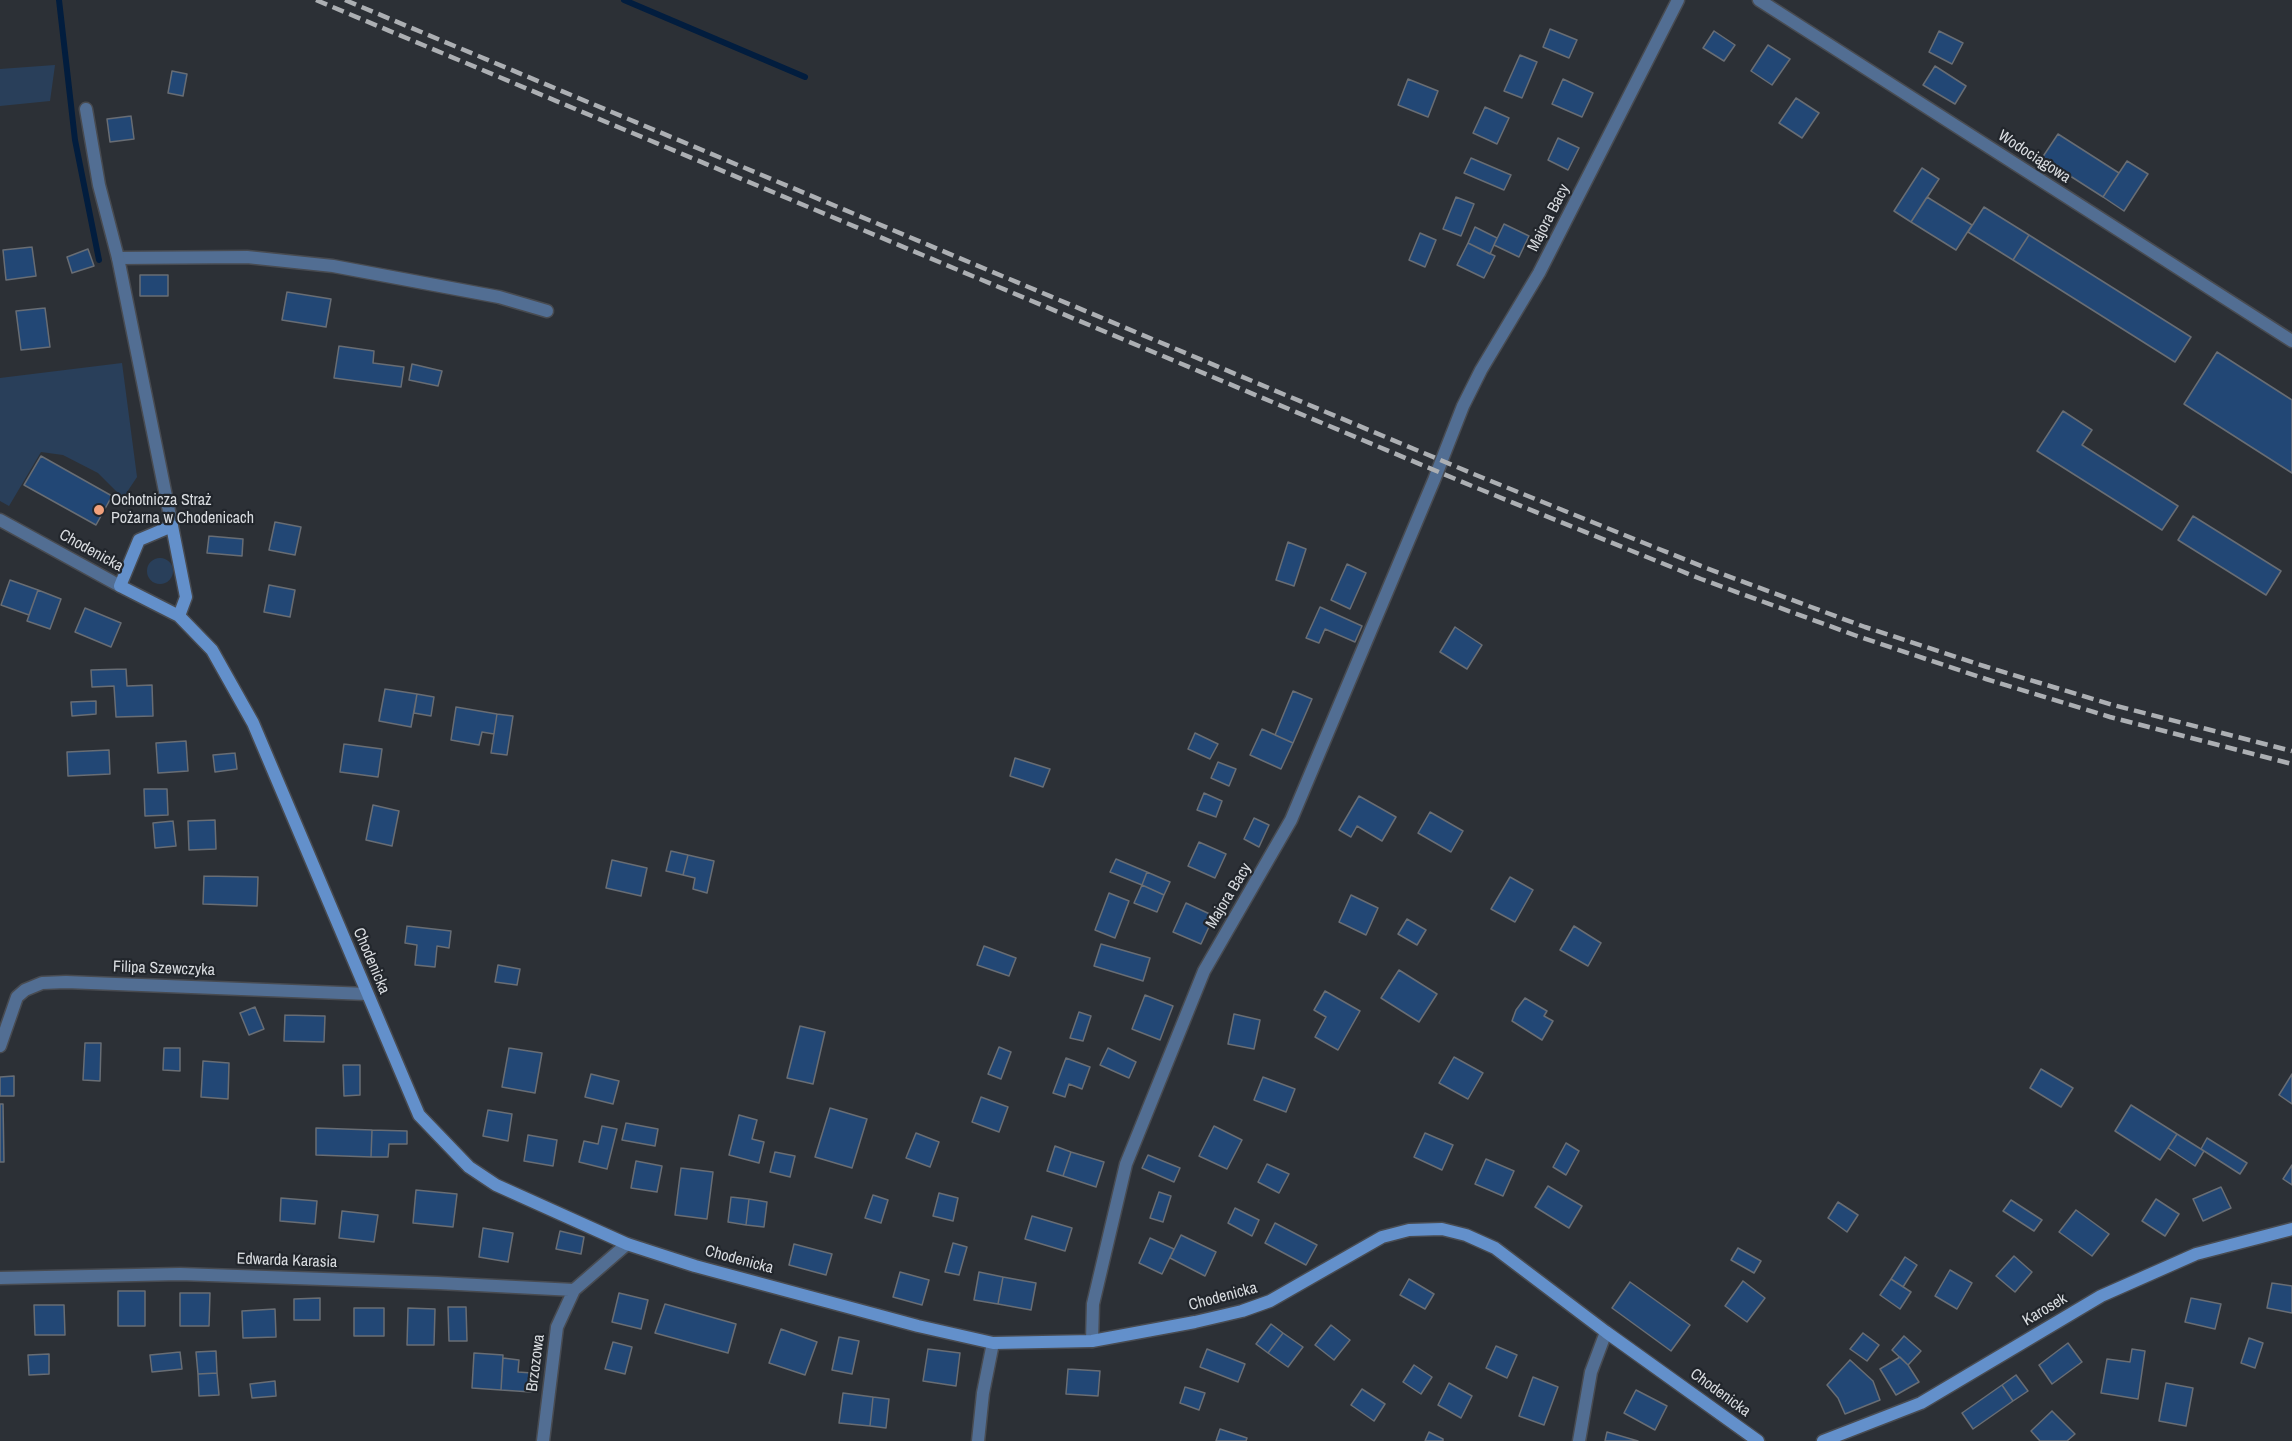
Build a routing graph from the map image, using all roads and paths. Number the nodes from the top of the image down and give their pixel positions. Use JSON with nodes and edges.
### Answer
{"nodes":[{"id":1,"x":1678,"y":0,"type":"edge"},
{"id":2,"x":1759,"y":0,"type":"edge"},
{"id":3,"x":86,"y":109,"type":"dead end"},
{"id":4,"x":118,"y":258,"type":"junction"},
{"id":5,"x":547,"y":311,"type":"dead end"},
{"id":6,"x":2292,"y":341,"type":"edge"},
{"id":7,"x":0,"y":520,"type":"edge"},
{"id":8,"x":172,"y":526,"type":"junction"},
{"id":9,"x":120,"y":586,"type":"junction"},
{"id":10,"x":179,"y":616,"type":"junction"},
{"id":11,"x":367,"y":994,"type":"junction"},
{"id":12,"x":0,"y":1046,"type":"edge"},
{"id":13,"x":2292,"y":1229,"type":"edge"},
{"id":14,"x":627,"y":1244,"type":"junction"},
{"id":15,"x":0,"y":1278,"type":"edge"},
{"id":16,"x":574,"y":1290,"type":"junction"},
{"id":17,"x":1606,"y":1332,"type":"junction"},
{"id":18,"x":1092,"y":1341,"type":"junction"},
{"id":19,"x":993,"y":1343,"type":"junction"},
{"id":20,"x":543,"y":1441,"type":"edge"},
{"id":21,"x":978,"y":1441,"type":"edge"},
{"id":22,"x":1579,"y":1441,"type":"edge"},
{"id":23,"x":1758,"y":1441,"type":"edge"},
{"id":24,"x":1823,"y":1441,"type":"edge"}],
"edges":[{"from":1,"to":18,"type":"street","name":"Majora Bacy"},
{"from":2,"to":6,"type":"street","name":"Wodociągowa"},
{"from":3,"to":4,"type":"street"},
{"from":4,"to":5,"type":"street"},
{"from":4,"to":8,"type":"street"},
{"from":7,"to":9,"type":"street","name":"Chodenicka"},
{"from":8,"to":9,"type":"street"},
{"from":8,"to":10,"type":"street"},
{"from":9,"to":10,"type":"street","name":"Chodenicka"},
{"from":10,"to":11,"type":"street","name":"Chodenicka"},
{"from":11,"to":12,"type":"street","name":"Filipa Szewczyka"},
{"from":11,"to":14,"type":"street","name":"Chodenicka"},
{"from":13,"to":24,"type":"street","name":"Karosek"},
{"from":14,"to":16,"type":"street","name":"Brzozowa"},
{"from":14,"to":19,"type":"street","name":"Chodenicka"},
{"from":15,"to":16,"type":"street","name":"Edwarda Karasia"},
{"from":16,"to":20,"type":"street","name":"Brzozowa"},
{"from":17,"to":18,"type":"street","name":"Chodenicka"},
{"from":17,"to":22,"type":"street"},
{"from":17,"to":23,"type":"street","name":"Chodenicka"},
{"from":18,"to":19,"type":"street","name":"Chodenicka"},
{"from":19,"to":21,"type":"street"}]}
